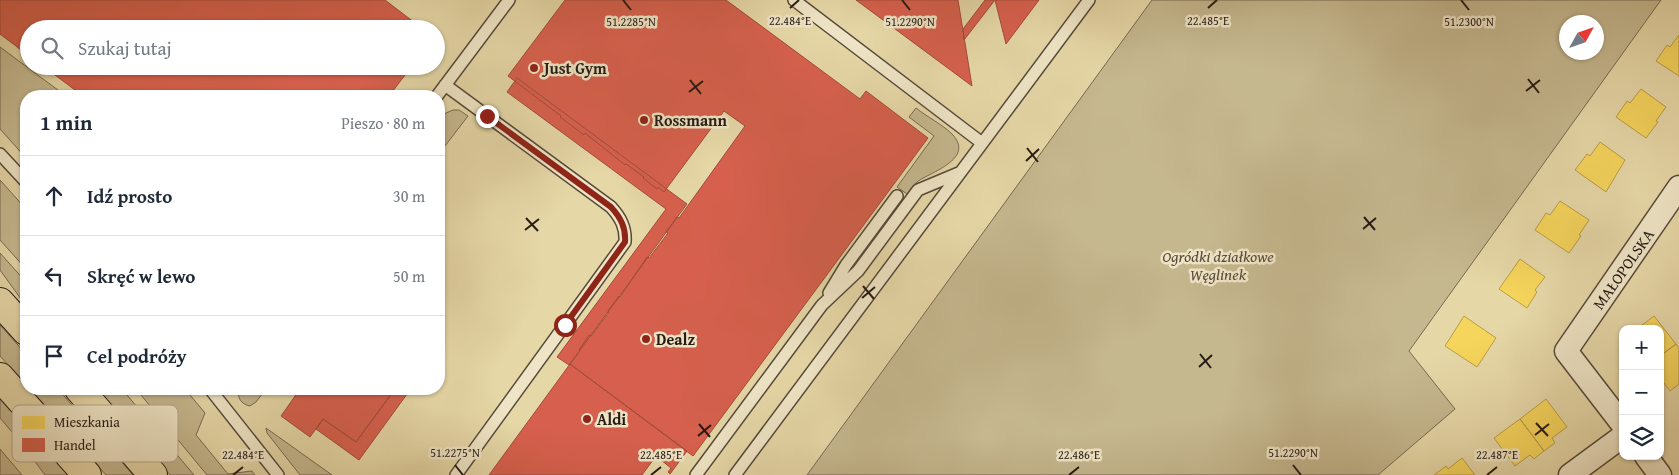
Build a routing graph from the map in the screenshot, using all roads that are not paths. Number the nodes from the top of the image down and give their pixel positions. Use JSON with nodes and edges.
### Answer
{"nodes":[{"id":1,"x":509,"y":0,"type":"edge"},
{"id":2,"x":794,"y":0,"type":"edge"},
{"id":3,"x":1089,"y":0,"type":"edge"},
{"id":4,"x":445,"y":85,"type":"junction"},
{"id":5,"x":441,"y":90,"type":"edge"},
{"id":6,"x":982,"y":143,"type":"junction"},
{"id":7,"x":0,"y":154,"type":"edge"},
{"id":8,"x":962,"y":171,"type":"junction"},
{"id":9,"x":20,"y":176,"type":"edge"},
{"id":10,"x":1679,"y":187,"type":"edge"},
{"id":11,"x":897,"y":196,"type":"dead end"},
{"id":12,"x":0,"y":302,"type":"edge"},
{"id":13,"x":822,"y":305,"type":"junction"},
{"id":14,"x":20,"y":324,"type":"edge"},
{"id":15,"x":0,"y":377,"type":"edge"},
{"id":16,"x":84,"y":395,"type":"edge"},
{"id":17,"x":219,"y":395,"type":"edge"},
{"id":18,"x":25,"y":405,"type":"edge"},
{"id":19,"x":93,"y":405,"type":"edge"},
{"id":20,"x":1619,"y":420,"type":"edge"},
{"id":21,"x":1619,"y":439,"type":"edge"},
{"id":22,"x":1649,"y":460,"type":"edge"},
{"id":23,"x":75,"y":462,"type":"edge"},
{"id":24,"x":142,"y":462,"type":"edge"},
{"id":25,"x":87,"y":475,"type":"edge"},
{"id":26,"x":153,"y":475,"type":"edge"},
{"id":27,"x":278,"y":475,"type":"edge"},
{"id":28,"x":456,"y":475,"type":"edge"},
{"id":29,"x":696,"y":475,"type":"edge"},
{"id":30,"x":735,"y":475,"type":"edge"},
{"id":31,"x":1570,"y":475,"type":"edge"},
{"id":32,"x":1660,"y":475,"type":"edge"}],
"edges":[{"from":1,"to":4,"type":"lane"},
{"from":2,"to":6,"type":"lane"},
{"from":3,"to":6,"type":"lane"},
{"from":4,"to":5,"type":"lane"},
{"from":4,"to":28,"type":"lane"},
{"from":6,"to":8,"type":"lane"},
{"from":7,"to":9,"type":"lane"},
{"from":8,"to":13,"type":"lane"},
{"from":8,"to":30,"type":"lane"},
{"from":10,"to":20,"type":"street","name":"MAŁOPOLSKA"},
{"from":11,"to":13,"type":"lane"},
{"from":12,"to":14,"type":"main road"},
{"from":13,"to":29,"type":"lane"},
{"from":15,"to":18,"type":"main road"},
{"from":16,"to":19,"type":"main road"},
{"from":17,"to":27,"type":"lane"},
{"from":21,"to":31,"type":"street"},
{"from":22,"to":32,"type":"street"},
{"from":23,"to":25,"type":"main road"},
{"from":24,"to":26,"type":"main road"}]}
